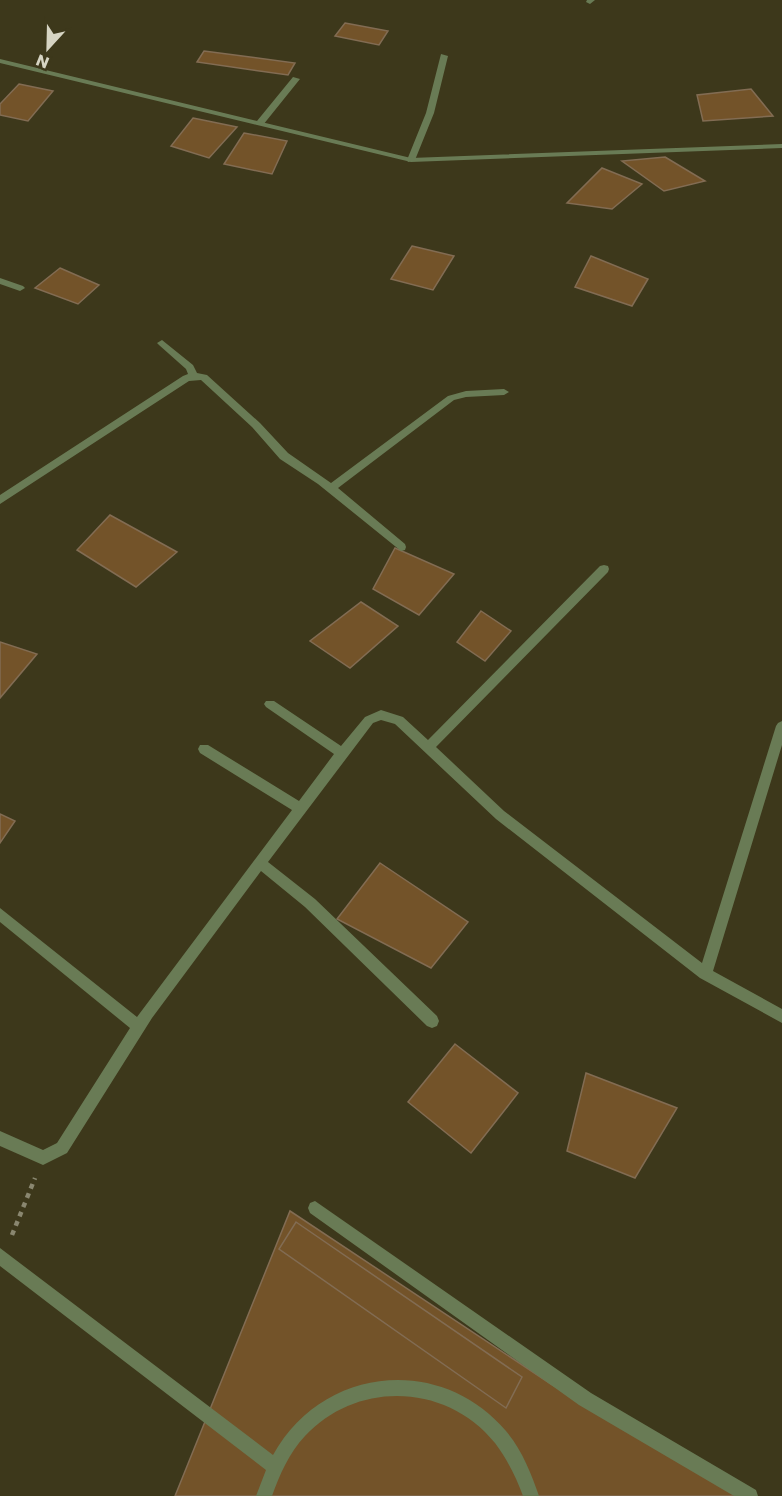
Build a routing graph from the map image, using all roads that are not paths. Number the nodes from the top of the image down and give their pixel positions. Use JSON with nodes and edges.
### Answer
{"nodes":[{"id":1,"x":444,"y":56,"type":"dead end"},
{"id":2,"x":0,"y":61,"type":"edge"},
{"id":3,"x":296,"y":80,"type":"dead end"},
{"id":4,"x":260,"y":123,"type":"junction"},
{"id":5,"x":782,"y":146,"type":"edge"},
{"id":6,"x":411,"y":160,"type":"junction"},
{"id":7,"x":0,"y":281,"type":"edge"},
{"id":8,"x":20,"y":288,"type":"dead end"},
{"id":9,"x":162,"y":343,"type":"dead end"},
{"id":10,"x":194,"y":376,"type":"junction"},
{"id":11,"x":504,"y":392,"type":"dead end"},
{"id":12,"x":331,"y":488,"type":"junction"},
{"id":13,"x":0,"y":500,"type":"edge"},
{"id":14,"x":400,"y":547,"type":"dead end"},
{"id":15,"x":604,"y":569,"type":"dead end"},
{"id":16,"x":270,"y":704,"type":"dead end"},
{"id":17,"x":782,"y":726,"type":"edge"},
{"id":18,"x":428,"y":748,"type":"junction"},
{"id":19,"x":204,"y":749,"type":"dead end"},
{"id":20,"x":342,"y":753,"type":"junction"},
{"id":21,"x":299,"y":808,"type":"junction"},
{"id":22,"x":259,"y":862,"type":"junction"},
{"id":23,"x":0,"y":914,"type":"edge"},
{"id":24,"x":705,"y":974,"type":"junction"},
{"id":25,"x":782,"y":1016,"type":"edge"},
{"id":26,"x":432,"y":1021,"type":"dead end"},
{"id":27,"x":138,"y":1026,"type":"junction"},
{"id":28,"x":0,"y":1138,"type":"edge"},
{"id":29,"x":315,"y":1208,"type":"dead end"},
{"id":30,"x":1,"y":1257,"type":"edge"},
{"id":31,"x":274,"y":1466,"type":"junction"},
{"id":32,"x":264,"y":1496,"type":"edge"},
{"id":33,"x":531,"y":1496,"type":"edge"},
{"id":34,"x":750,"y":1496,"type":"edge"}],
"edges":[{"from":1,"to":6,"type":"street"},
{"from":2,"to":4,"type":"street"},
{"from":3,"to":4,"type":"street"},
{"from":4,"to":6,"type":"street"},
{"from":5,"to":6,"type":"street"},
{"from":7,"to":8,"type":"street"},
{"from":9,"to":10,"type":"street"},
{"from":10,"to":12,"type":"street"},
{"from":10,"to":13,"type":"street"},
{"from":11,"to":12,"type":"street"},
{"from":12,"to":14,"type":"street"},
{"from":15,"to":18,"type":"street"},
{"from":16,"to":20,"type":"street"},
{"from":17,"to":24,"type":"street"},
{"from":18,"to":20,"type":"street"},
{"from":18,"to":24,"type":"street"},
{"from":19,"to":21,"type":"street"},
{"from":20,"to":21,"type":"street"},
{"from":21,"to":22,"type":"street"},
{"from":22,"to":26,"type":"street"},
{"from":22,"to":27,"type":"street"},
{"from":23,"to":27,"type":"street"},
{"from":24,"to":25,"type":"street"},
{"from":27,"to":28,"type":"street"},
{"from":29,"to":34,"type":"street"},
{"from":30,"to":31,"type":"street"},
{"from":31,"to":32,"type":"street"},
{"from":31,"to":33,"type":"street"}]}
